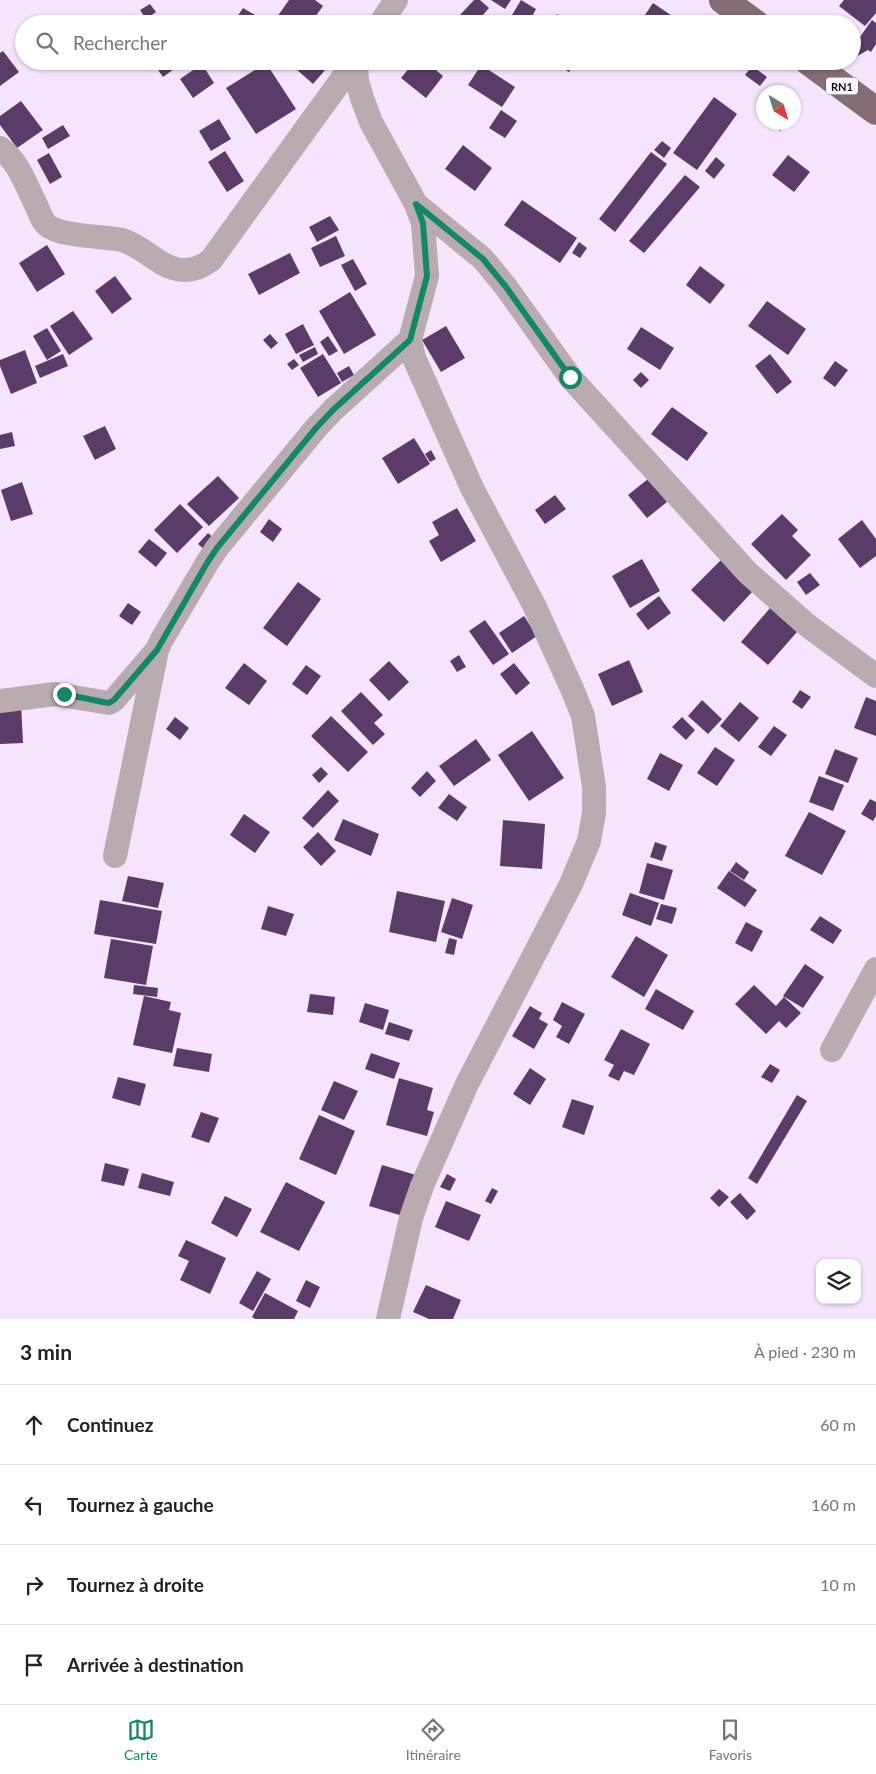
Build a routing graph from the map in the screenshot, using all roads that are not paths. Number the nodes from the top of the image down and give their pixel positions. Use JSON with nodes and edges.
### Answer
{"nodes":[{"id":1,"x":396,"y":0,"type":"edge"},
{"id":2,"x":723,"y":0,"type":"edge"},
{"id":3,"x":386,"y":15,"type":"edge"},
{"id":4,"x":744,"y":15,"type":"edge"},
{"id":5,"x":349,"y":70,"type":"edge"},
{"id":6,"x":356,"y":70,"type":"edge"},
{"id":7,"x":820,"y":70,"type":"edge"},
{"id":8,"x":876,"y":111,"type":"edge"},
{"id":9,"x":0,"y":148,"type":"edge"},
{"id":10,"x":416,"y":204,"type":"junction"},
{"id":11,"x":410,"y":340,"type":"junction"},
{"id":12,"x":157,"y":650,"type":"junction"},
{"id":13,"x":876,"y":676,"type":"edge"},
{"id":14,"x":0,"y":701,"type":"edge"},
{"id":15,"x":115,"y":856,"type":"dead end"},
{"id":16,"x":876,"y":969,"type":"edge"},
{"id":17,"x":832,"y":1050,"type":"dead end"},
{"id":18,"x":388,"y":1319,"type":"edge"}],
"edges":[{"from":1,"to":3,"type":"street"},
{"from":2,"to":4,"type":"highway"},
{"from":5,"to":9,"type":"street"},
{"from":6,"to":10,"type":"street"},
{"from":7,"to":8,"type":"highway","number":"RN1"},
{"from":10,"to":11,"type":"street"},
{"from":10,"to":13,"type":"street"},
{"from":11,"to":12,"type":"street"},
{"from":11,"to":18,"type":"street"},
{"from":12,"to":14,"type":"street"},
{"from":12,"to":15,"type":"street"},
{"from":16,"to":17,"type":"street"}]}
